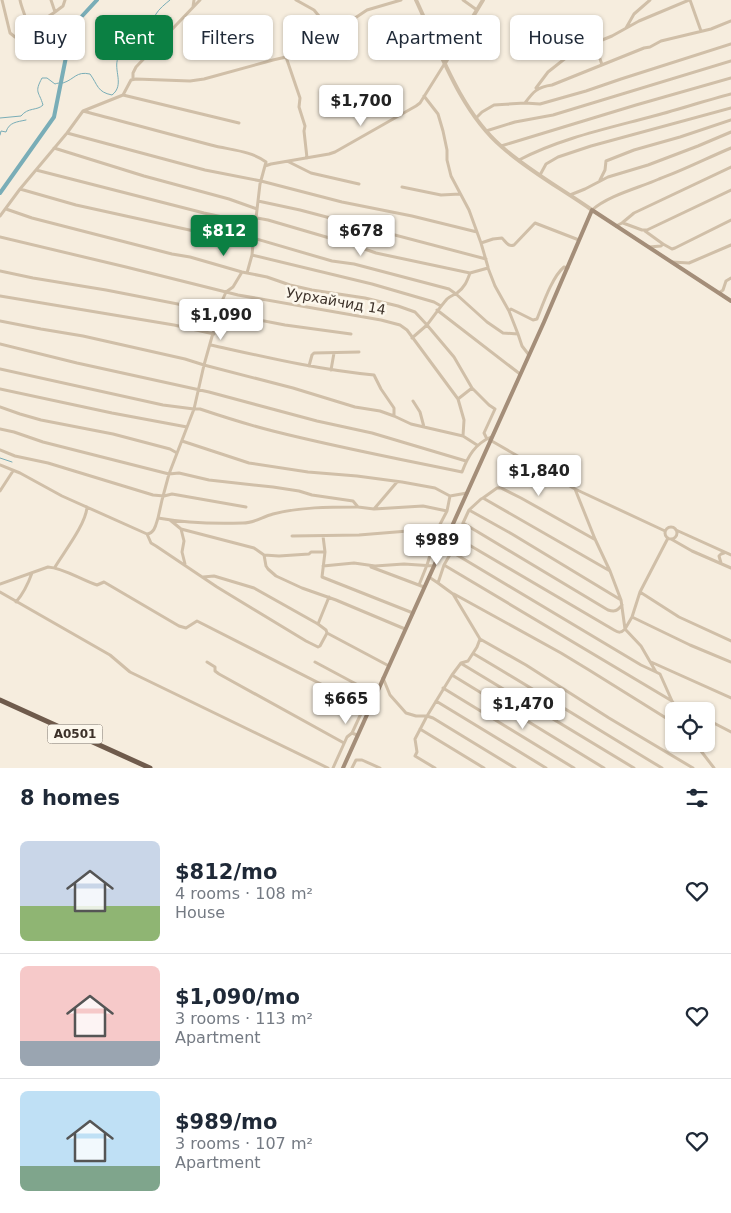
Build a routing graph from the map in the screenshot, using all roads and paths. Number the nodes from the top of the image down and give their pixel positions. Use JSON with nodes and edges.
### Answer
{"nodes":[{"id":1,"x":2,"y":0,"type":"edge"},
{"id":2,"x":20,"y":0,"type":"edge"},
{"id":3,"x":51,"y":0,"type":"edge"},
{"id":4,"x":66,"y":0,"type":"edge"},
{"id":5,"x":194,"y":0,"type":"edge"},
{"id":6,"x":200,"y":0,"type":"edge"},
{"id":7,"x":296,"y":0,"type":"edge"},
{"id":8,"x":401,"y":0,"type":"edge"},
{"id":9,"x":416,"y":0,"type":"edge"},
{"id":10,"x":463,"y":0,"type":"edge"},
{"id":11,"x":483,"y":0,"type":"edge"},
{"id":12,"x":650,"y":0,"type":"edge"},
{"id":13,"x":689,"y":0,"type":"edge"},
{"id":14,"x":193,"y":8,"type":"junction"},
{"id":15,"x":476,"y":10,"type":"junction"},
{"id":16,"x":55,"y":12,"type":"junction"},
{"id":17,"x":25,"y":15,"type":"edge"},
{"id":18,"x":50,"y":15,"type":"edge"},
{"id":19,"x":318,"y":15,"type":"edge"},
{"id":20,"x":358,"y":16,"type":"edge"},
{"id":21,"x":731,"y":20,"type":"edge"},
{"id":22,"x":626,"y":28,"type":"junction"},
{"id":23,"x":700,"y":31,"type":"junction"},
{"id":24,"x":15,"y":37,"type":"edge"},
{"id":25,"x":603,"y":39,"type":"edge"},
{"id":26,"x":731,"y":44,"type":"edge"},
{"id":27,"x":283,"y":57,"type":"edge"},
{"id":28,"x":287,"y":60,"type":"edge"},
{"id":29,"x":563,"y":60,"type":"edge"},
{"id":30,"x":600,"y":60,"type":"edge"},
{"id":31,"x":731,"y":61,"type":"edge"},
{"id":32,"x":445,"y":63,"type":"junction"},
{"id":33,"x":602,"y":65,"type":"junction"},
{"id":34,"x":731,"y":78,"type":"edge"},
{"id":35,"x":133,"y":79,"type":"junction"},
{"id":36,"x":534,"y":91,"type":"junction"},
{"id":37,"x":731,"y":94,"type":"edge"},
{"id":38,"x":123,"y":95,"type":"junction"},
{"id":39,"x":424,"y":96,"type":"junction"},
{"id":40,"x":525,"y":103,"type":"junction"},
{"id":41,"x":731,"y":108,"type":"edge"},
{"id":42,"x":83,"y":111,"type":"junction"},
{"id":43,"x":476,"y":118,"type":"junction"},
{"id":44,"x":731,"y":120,"type":"edge"},
{"id":45,"x":239,"y":123,"type":"dead end"},
{"id":46,"x":486,"y":131,"type":"junction"},
{"id":47,"x":731,"y":132,"type":"edge"},
{"id":48,"x":67,"y":133,"type":"junction"},
{"id":49,"x":501,"y":146,"type":"junction"},
{"id":50,"x":54,"y":148,"type":"junction"},
{"id":51,"x":731,"y":148,"type":"edge"},
{"id":52,"x":307,"y":158,"type":"junction"},
{"id":53,"x":518,"y":160,"type":"junction"},
{"id":54,"x":288,"y":161,"type":"junction"},
{"id":55,"x":265,"y":167,"type":"junction"},
{"id":56,"x":731,"y":167,"type":"edge"},
{"id":57,"x":36,"y":170,"type":"junction"},
{"id":58,"x":540,"y":175,"type":"junction"},
{"id":59,"x":600,"y":180,"type":"junction"},
{"id":60,"x":261,"y":182,"type":"junction"},
{"id":61,"x":359,"y":184,"type":"dead end"},
{"id":62,"x":402,"y":187,"type":"dead end"},
{"id":63,"x":20,"y":189,"type":"junction"},
{"id":64,"x":731,"y":190,"type":"edge"},
{"id":65,"x":460,"y":194,"type":"junction"},
{"id":66,"x":570,"y":195,"type":"junction"},
{"id":67,"x":258,"y":201,"type":"junction"},
{"id":68,"x":6,"y":209,"type":"junction"},
{"id":69,"x":257,"y":209,"type":"junction"},
{"id":70,"x":592,"y":210,"type":"junction"},
{"id":71,"x":0,"y":216,"type":"edge"},
{"id":72,"x":256,"y":218,"type":"junction"},
{"id":73,"x":731,"y":220,"type":"edge"},
{"id":74,"x":623,"y":222,"type":"junction"},
{"id":75,"x":255,"y":224,"type":"junction"},
{"id":76,"x":616,"y":226,"type":"junction"},
{"id":77,"x":644,"y":230,"type":"junction"},
{"id":78,"x":478,"y":232,"type":"junction"},
{"id":79,"x":0,"y":238,"type":"edge"},
{"id":80,"x":253,"y":238,"type":"junction"},
{"id":81,"x":580,"y":240,"type":"junction"},
{"id":82,"x":253,"y":244,"type":"junction"},
{"id":83,"x":481,"y":244,"type":"junction"},
{"id":84,"x":663,"y":244,"type":"junction"},
{"id":85,"x":731,"y":245,"type":"edge"},
{"id":86,"x":649,"y":247,"type":"junction"},
{"id":87,"x":252,"y":255,"type":"junction"},
{"id":88,"x":486,"y":259,"type":"junction"},
{"id":89,"x":672,"y":262,"type":"junction"},
{"id":90,"x":488,"y":268,"type":"junction"},
{"id":91,"x":568,"y":268,"type":"junction"},
{"id":92,"x":0,"y":271,"type":"edge"},
{"id":93,"x":242,"y":272,"type":"junction"},
{"id":94,"x":470,"y":272,"type":"junction"},
{"id":95,"x":247,"y":273,"type":"junction"},
{"id":96,"x":731,"y":278,"type":"edge"},
{"id":97,"x":226,"y":292,"type":"junction"},
{"id":98,"x":718,"y":293,"type":"junction"},
{"id":99,"x":456,"y":294,"type":"junction"},
{"id":100,"x":0,"y":296,"type":"edge"},
{"id":101,"x":731,"y":301,"type":"edge"},
{"id":102,"x":441,"y":306,"type":"junction"},
{"id":103,"x":437,"y":310,"type":"junction"},
{"id":104,"x":509,"y":311,"type":"junction"},
{"id":105,"x":219,"y":312,"type":"junction"},
{"id":106,"x":0,"y":321,"type":"edge"},
{"id":107,"x":427,"y":325,"type":"junction"},
{"id":108,"x":214,"y":334,"type":"junction"},
{"id":109,"x":351,"y":334,"type":"dead end"},
{"id":110,"x":518,"y":334,"type":"junction"},
{"id":111,"x":412,"y":338,"type":"junction"},
{"id":112,"x":0,"y":344,"type":"edge"},
{"id":113,"x":211,"y":345,"type":"junction"},
{"id":114,"x":359,"y":352,"type":"dead end"},
{"id":115,"x":334,"y":353,"type":"junction"},
{"id":116,"x":529,"y":355,"type":"junction"},
{"id":117,"x":204,"y":365,"type":"junction"},
{"id":118,"x":309,"y":366,"type":"junction"},
{"id":119,"x":0,"y":369,"type":"edge"},
{"id":120,"x":331,"y":370,"type":"junction"},
{"id":121,"x":520,"y":374,"type":"junction"},
{"id":122,"x":472,"y":388,"type":"junction"},
{"id":123,"x":0,"y":389,"type":"edge"},
{"id":124,"x":198,"y":390,"type":"junction"},
{"id":125,"x":458,"y":399,"type":"junction"},
{"id":126,"x":413,"y":401,"type":"dead end"},
{"id":127,"x":0,"y":407,"type":"edge"},
{"id":128,"x":194,"y":409,"type":"junction"},
{"id":129,"x":394,"y":416,"type":"junction"},
{"id":130,"x":424,"y":426,"type":"junction"},
{"id":131,"x":187,"y":427,"type":"junction"},
{"id":132,"x":0,"y":429,"type":"edge"},
{"id":133,"x":462,"y":436,"type":"junction"},
{"id":134,"x":489,"y":439,"type":"junction"},
{"id":135,"x":182,"y":441,"type":"junction"},
{"id":136,"x":477,"y":445,"type":"junction"},
{"id":137,"x":0,"y":450,"type":"edge"},
{"id":138,"x":177,"y":453,"type":"junction"},
{"id":139,"x":466,"y":461,"type":"junction"},
{"id":140,"x":0,"y":465,"type":"edge"},
{"id":141,"x":13,"y":471,"type":"junction"},
{"id":142,"x":169,"y":474,"type":"junction"},
{"id":143,"x":397,"y":482,"type":"junction"},
{"id":144,"x":575,"y":489,"type":"junction"},
{"id":145,"x":0,"y":491,"type":"edge"},
{"id":146,"x":467,"y":493,"type":"junction"},
{"id":147,"x":164,"y":496,"type":"junction"},
{"id":148,"x":450,"y":496,"type":"junction"},
{"id":149,"x":483,"y":498,"type":"junction"},
{"id":150,"x":86,"y":507,"type":"junction"},
{"id":151,"x":246,"y":507,"type":"dead end"},
{"id":152,"x":358,"y":507,"type":"junction"},
{"id":153,"x":374,"y":509,"type":"junction"},
{"id":154,"x":447,"y":510,"type":"junction"},
{"id":155,"x":469,"y":510,"type":"junction"},
{"id":156,"x":158,"y":518,"type":"junction"},
{"id":157,"x":170,"y":520,"type":"junction"},
{"id":158,"x":463,"y":523,"type":"junction"},
{"id":159,"x":181,"y":529,"type":"junction"},
{"id":160,"x":676,"y":530,"type":"junction"},
{"id":161,"x":665,"y":531,"type":"junction"},
{"id":162,"x":436,"y":532,"type":"junction"},
{"id":163,"x":147,"y":534,"type":"junction"},
{"id":164,"x":292,"y":536,"type":"dead end"},
{"id":165,"x":323,"y":536,"type":"junction"},
{"id":166,"x":435,"y":539,"type":"junction"},
{"id":167,"x":459,"y":539,"type":"junction"},
{"id":168,"x":595,"y":539,"type":"junction"},
{"id":169,"x":669,"y":539,"type":"junction"},
{"id":170,"x":446,"y":544,"type":"junction"},
{"id":171,"x":326,"y":552,"type":"junction"},
{"id":172,"x":452,"y":552,"type":"junction"},
{"id":173,"x":729,"y":554,"type":"edge"},
{"id":174,"x":264,"y":555,"type":"junction"},
{"id":175,"x":185,"y":564,"type":"junction"},
{"id":176,"x":363,"y":564,"type":"junction"},
{"id":177,"x":722,"y":564,"type":"junction"},
{"id":178,"x":427,"y":565,"type":"junction"},
{"id":179,"x":444,"y":565,"type":"junction"},
{"id":180,"x":323,"y":566,"type":"junction"},
{"id":181,"x":434,"y":566,"type":"junction"},
{"id":182,"x":55,"y":568,"type":"junction"},
{"id":183,"x":731,"y":568,"type":"edge"},
{"id":184,"x":610,"y":571,"type":"junction"},
{"id":185,"x":32,"y":572,"type":"junction"},
{"id":186,"x":203,"y":577,"type":"junction"},
{"id":187,"x":429,"y":577,"type":"junction"},
{"id":188,"x":438,"y":583,"type":"junction"},
{"id":189,"x":0,"y":584,"type":"edge"},
{"id":190,"x":419,"y":585,"type":"junction"},
{"id":191,"x":424,"y":587,"type":"junction"},
{"id":192,"x":0,"y":592,"type":"edge"},
{"id":193,"x":640,"y":592,"type":"junction"},
{"id":194,"x":453,"y":594,"type":"junction"},
{"id":195,"x":329,"y":597,"type":"junction"},
{"id":196,"x":622,"y":600,"type":"junction"},
{"id":197,"x":16,"y":602,"type":"junction"},
{"id":198,"x":622,"y":605,"type":"junction"},
{"id":199,"x":413,"y":613,"type":"junction"},
{"id":200,"x":632,"y":617,"type":"junction"},
{"id":201,"x":318,"y":624,"type":"junction"},
{"id":202,"x":406,"y":628,"type":"junction"},
{"id":203,"x":625,"y":629,"type":"junction"},
{"id":204,"x":327,"y":634,"type":"junction"},
{"id":205,"x":480,"y":639,"type":"junction"},
{"id":206,"x":731,"y":641,"type":"edge"},
{"id":207,"x":474,"y":654,"type":"junction"},
{"id":208,"x":207,"y":662,"type":"dead end"},
{"id":209,"x":315,"y":662,"type":"dead end"},
{"id":210,"x":650,"y":662,"type":"junction"},
{"id":211,"x":731,"y":662,"type":"edge"},
{"id":212,"x":461,"y":663,"type":"junction"},
{"id":213,"x":389,"y":666,"type":"junction"},
{"id":214,"x":656,"y":672,"type":"junction"},
{"id":215,"x":452,"y":675,"type":"junction"},
{"id":216,"x":383,"y":678,"type":"junction"},
{"id":217,"x":443,"y":688,"type":"junction"},
{"id":218,"x":731,"y":698,"type":"edge"},
{"id":219,"x":0,"y":700,"type":"edge"},
{"id":220,"x":436,"y":701,"type":"junction"},
{"id":221,"x":672,"y":701,"type":"joint"},
{"id":222,"x":557,"y":704,"type":"junction"},
{"id":223,"x":364,"y":706,"type":"junction"},
{"id":224,"x":563,"y":708,"type":"junction"},
{"id":225,"x":427,"y":716,"type":"junction"},
{"id":226,"x":550,"y":718,"type":"junction"},
{"id":227,"x":665,"y":718,"type":"edge"},
{"id":228,"x":556,"y":721,"type":"junction"},
{"id":229,"x":715,"y":724,"type":"edge"},
{"id":230,"x":420,"y":730,"type":"junction"},
{"id":231,"x":731,"y":732,"type":"edge"},
{"id":232,"x":352,"y":733,"type":"junction"},
{"id":233,"x":357,"y":735,"type":"junction"},
{"id":234,"x":344,"y":743,"type":"junction"},
{"id":235,"x":701,"y":752,"type":"edge"},
{"id":236,"x":714,"y":767,"type":"edge"},
{"id":237,"x":150,"y":768,"type":"edge"},
{"id":238,"x":328,"y":768,"type":"edge"},
{"id":239,"x":333,"y":768,"type":"edge"},
{"id":240,"x":343,"y":768,"type":"edge"},
{"id":241,"x":352,"y":768,"type":"edge"},
{"id":242,"x":380,"y":768,"type":"edge"},
{"id":243,"x":435,"y":768,"type":"edge"},
{"id":244,"x":484,"y":768,"type":"edge"},
{"id":245,"x":515,"y":768,"type":"edge"},
{"id":246,"x":546,"y":768,"type":"edge"},
{"id":247,"x":574,"y":768,"type":"edge"},
{"id":248,"x":604,"y":768,"type":"edge"},
{"id":249,"x":634,"y":768,"type":"edge"},
{"id":250,"x":662,"y":768,"type":"edge"},
{"id":251,"x":693,"y":768,"type":"edge"}],
"edges":[{"from":1,"to":24,"type":"street"},
{"from":2,"to":17,"type":"street"},
{"from":3,"to":16,"type":"street"},
{"from":4,"to":16,"type":"street"},
{"from":5,"to":14,"type":"street"},
{"from":6,"to":14,"type":"street"},
{"from":7,"to":19,"type":"street"},
{"from":8,"to":20,"type":"street"},
{"from":9,"to":32,"type":"street"},
{"from":10,"to":15,"type":"street"},
{"from":11,"to":15,"type":"street"},
{"from":12,"to":22,"type":"street"},
{"from":13,"to":22,"type":"street"},
{"from":13,"to":23,"type":"street"},
{"from":14,"to":35,"type":"street"},
{"from":15,"to":32,"type":"street"},
{"from":16,"to":18,"type":"street"},
{"from":21,"to":23,"type":"street"},
{"from":22,"to":25,"type":"street"},
{"from":23,"to":33,"type":"street"},
{"from":26,"to":40,"type":"street"},
{"from":27,"to":35,"type":"street"},
{"from":28,"to":52,"type":"street"},
{"from":29,"to":36,"type":"street"},
{"from":30,"to":33,"type":"street"},
{"from":31,"to":46,"type":"street"},
{"from":32,"to":39,"type":"street"},
{"from":32,"to":43,"type":"street"},
{"from":33,"to":36,"type":"street"},
{"from":34,"to":49,"type":"street"},
{"from":35,"to":38,"type":"street"},
{"from":36,"to":40,"type":"street"},
{"from":37,"to":53,"type":"street"},
{"from":38,"to":42,"type":"street"},
{"from":38,"to":45,"type":"street"},
{"from":39,"to":52,"type":"street"},
{"from":39,"to":65,"type":"street"},
{"from":40,"to":43,"type":"street"},
{"from":41,"to":58,"type":"street"},
{"from":42,"to":48,"type":"street"},
{"from":42,"to":55,"type":"street"},
{"from":43,"to":46,"type":"street"},
{"from":44,"to":59,"type":"street"},
{"from":46,"to":49,"type":"street"},
{"from":47,"to":59,"type":"street"},
{"from":48,"to":50,"type":"street"},
{"from":48,"to":60,"type":"street"},
{"from":49,"to":53,"type":"street"},
{"from":50,"to":57,"type":"street"},
{"from":50,"to":69,"type":"street"},
{"from":51,"to":70,"type":"street"},
{"from":52,"to":54,"type":"street"},
{"from":53,"to":58,"type":"street"},
{"from":54,"to":55,"type":"street"},
{"from":54,"to":61,"type":"street"},
{"from":55,"to":60,"type":"street"},
{"from":56,"to":74,"type":"street"},
{"from":57,"to":63,"type":"street"},
{"from":57,"to":75,"type":"street"},
{"from":58,"to":66,"type":"street"},
{"from":59,"to":66,"type":"street"},
{"from":60,"to":67,"type":"street"},
{"from":60,"to":78,"type":"street"},
{"from":62,"to":65,"type":"street"},
{"from":63,"to":68,"type":"street"},
{"from":63,"to":82,"type":"street"},
{"from":64,"to":77,"type":"street"},
{"from":65,"to":78,"type":"street"},
{"from":66,"to":70,"type":"street"},
{"from":67,"to":69,"type":"street"},
{"from":67,"to":88,"type":"street"},
{"from":68,"to":71,"type":"street"},
{"from":68,"to":93,"type":"street"},
{"from":69,"to":72,"type":"street"},
{"from":70,"to":76,"type":"main road"},
{"from":70,"to":81,"type":"main road"},
{"from":72,"to":75,"type":"street"},
{"from":72,"to":94,"type":"street"},
{"from":73,"to":84,"type":"street"},
{"from":74,"to":76,"type":"street"},
{"from":74,"to":77,"type":"street"},
{"from":75,"to":80,"type":"street"},
{"from":76,"to":86,"type":"main road"},
{"from":77,"to":84,"type":"street"},
{"from":78,"to":83,"type":"street"},
{"from":79,"to":97,"type":"street","name":"Уурхайчид 14"},
{"from":80,"to":82,"type":"street"},
{"from":80,"to":99,"type":"street"},
{"from":81,"to":83,"type":"street"},
{"from":81,"to":91,"type":"main road"},
{"from":82,"to":87,"type":"street"},
{"from":83,"to":88,"type":"street"},
{"from":84,"to":86,"type":"street"},
{"from":85,"to":89,"type":"street"},
{"from":86,"to":89,"type":"main road"},
{"from":87,"to":95,"type":"street"},
{"from":87,"to":102,"type":"street"},
{"from":88,"to":90,"type":"street"},
{"from":89,"to":98,"type":"main road"},
{"from":90,"to":94,"type":"street"},
{"from":90,"to":104,"type":"street"},
{"from":91,"to":104,"type":"street"},
{"from":91,"to":116,"type":"main road"},
{"from":92,"to":105,"type":"street"},
{"from":93,"to":95,"type":"street"},
{"from":93,"to":97,"type":"street"},
{"from":94,"to":99,"type":"street"},
{"from":95,"to":107,"type":"street"},
{"from":96,"to":98,"type":"street"},
{"from":97,"to":105,"type":"street"},
{"from":97,"to":111,"type":"street","name":"Уурхайчид 14"},
{"from":98,"to":101,"type":"main road"},
{"from":99,"to":102,"type":"street"},
{"from":99,"to":110,"type":"street"},
{"from":100,"to":108,"type":"street"},
{"from":102,"to":103,"type":"street"},
{"from":103,"to":107,"type":"street"},
{"from":103,"to":121,"type":"street"},
{"from":104,"to":110,"type":"street"},
{"from":105,"to":108,"type":"street"},
{"from":105,"to":109,"type":"street"},
{"from":106,"to":117,"type":"street"},
{"from":107,"to":111,"type":"street"},
{"from":107,"to":122,"type":"street"},
{"from":108,"to":113,"type":"street"},
{"from":110,"to":116,"type":"street"},
{"from":111,"to":125,"type":"street","name":"Уурхайчид 14"},
{"from":112,"to":124,"type":"street"},
{"from":113,"to":117,"type":"street"},
{"from":113,"to":118,"type":"street"},
{"from":114,"to":115,"type":"street"},
{"from":115,"to":118,"type":"street"},
{"from":115,"to":120,"type":"street"},
{"from":116,"to":121,"type":"main road"},
{"from":117,"to":124,"type":"street"},
{"from":117,"to":129,"type":"street"},
{"from":118,"to":120,"type":"street"},
{"from":119,"to":128,"type":"street"},
{"from":120,"to":129,"type":"street"},
{"from":121,"to":134,"type":"main road"},
{"from":122,"to":125,"type":"street"},
{"from":122,"to":134,"type":"street"},
{"from":123,"to":131,"type":"street"},
{"from":124,"to":128,"type":"street"},
{"from":124,"to":139,"type":"street"},
{"from":125,"to":133,"type":"street"},
{"from":126,"to":130,"type":"street"},
{"from":127,"to":138,"type":"street"},
{"from":128,"to":131,"type":"street"},
{"from":128,"to":139,"type":"street"},
{"from":129,"to":130,"type":"street"},
{"from":130,"to":133,"type":"street"},
{"from":131,"to":135,"type":"street"},
{"from":132,"to":142,"type":"street"},
{"from":133,"to":136,"type":"street"},
{"from":134,"to":136,"type":"street"},
{"from":134,"to":144,"type":"street"},
{"from":134,"to":146,"type":"main road"},
{"from":135,"to":138,"type":"street"},
{"from":135,"to":143,"type":"street"},
{"from":136,"to":139,"type":"street"},
{"from":137,"to":147,"type":"street"},
{"from":138,"to":142,"type":"street"},
{"from":140,"to":141,"type":"street"},
{"from":141,"to":145,"type":"street"},
{"from":141,"to":150,"type":"street"},
{"from":142,"to":147,"type":"street"},
{"from":142,"to":152,"type":"street"},
{"from":143,"to":148,"type":"street"},
{"from":143,"to":153,"type":"street"},
{"from":144,"to":161,"type":"street"},
{"from":144,"to":168,"type":"street"},
{"from":146,"to":148,"type":"street"},
{"from":146,"to":170,"type":"main road"},
{"from":147,"to":151,"type":"street"},
{"from":147,"to":156,"type":"street"},
{"from":148,"to":154,"type":"street"},
{"from":149,"to":155,"type":"street"},
{"from":149,"to":168,"type":"street"},
{"from":149,"to":184,"type":"street"},
{"from":150,"to":163,"type":"street"},
{"from":150,"to":182,"type":"street"},
{"from":152,"to":153,"type":"street"},
{"from":152,"to":157,"type":"street"},
{"from":153,"to":154,"type":"street"},
{"from":154,"to":162,"type":"street"},
{"from":155,"to":158,"type":"street"},
{"from":155,"to":196,"type":"street"},
{"from":156,"to":157,"type":"street"},
{"from":156,"to":163,"type":"street"},
{"from":157,"to":159,"type":"street"},
{"from":158,"to":167,"type":"street"},
{"from":158,"to":198,"type":"street"},
{"from":159,"to":174,"type":"street"},
{"from":159,"to":175,"type":"street"},
{"from":160,"to":161,"type":"street"},
{"from":160,"to":169,"type":"street"},
{"from":160,"to":173,"type":"street"},
{"from":161,"to":169,"type":"street"},
{"from":162,"to":165,"type":"street"},
{"from":162,"to":166,"type":"street"},
{"from":163,"to":175,"type":"street"},
{"from":164,"to":165,"type":"street"},
{"from":165,"to":171,"type":"street"},
{"from":166,"to":170,"type":"street"},
{"from":166,"to":178,"type":"street"},
{"from":167,"to":170,"type":"street"},
{"from":167,"to":172,"type":"street"},
{"from":167,"to":203,"type":"street"},
{"from":168,"to":184,"type":"street"},
{"from":169,"to":177,"type":"street"},
{"from":169,"to":193,"type":"street"},
{"from":170,"to":172,"type":"street"},
{"from":170,"to":181,"type":"main road"},
{"from":171,"to":174,"type":"street"},
{"from":171,"to":180,"type":"street"},
{"from":172,"to":179,"type":"street"},
{"from":172,"to":214,"type":"street"},
{"from":173,"to":177,"type":"street"},
{"from":174,"to":195,"type":"street"},
{"from":175,"to":186,"type":"street"},
{"from":176,"to":178,"type":"street"},
{"from":176,"to":180,"type":"street"},
{"from":176,"to":190,"type":"street"},
{"from":177,"to":183,"type":"street"},
{"from":178,"to":181,"type":"street"},
{"from":178,"to":190,"type":"street"},
{"from":179,"to":188,"type":"street"},
{"from":179,"to":221,"type":"street"},
{"from":180,"to":199,"type":"street"},
{"from":181,"to":187,"type":"main road"},
{"from":182,"to":185,"type":"street"},
{"from":182,"to":223,"type":"street"},
{"from":184,"to":196,"type":"street"},
{"from":185,"to":189,"type":"street"},
{"from":185,"to":197,"type":"street"},
{"from":186,"to":201,"type":"street"},
{"from":186,"to":204,"type":"street"},
{"from":187,"to":188,"type":"street"},
{"from":187,"to":191,"type":"main road"},
{"from":188,"to":194,"type":"street"},
{"from":190,"to":191,"type":"street"},
{"from":191,"to":199,"type":"main road"},
{"from":192,"to":197,"type":"street"},
{"from":193,"to":200,"type":"street"},
{"from":193,"to":206,"type":"street"},
{"from":194,"to":205,"type":"street"},
{"from":194,"to":227,"type":"street"},
{"from":195,"to":201,"type":"street"},
{"from":195,"to":202,"type":"street"},
{"from":196,"to":198,"type":"street"},
{"from":197,"to":238,"type":"street"},
{"from":198,"to":203,"type":"street"},
{"from":199,"to":202,"type":"main road"},
{"from":200,"to":203,"type":"street"},
{"from":200,"to":211,"type":"street"},
{"from":201,"to":204,"type":"street"},
{"from":202,"to":213,"type":"main road"},
{"from":203,"to":210,"type":"street"},
{"from":204,"to":213,"type":"street"},
{"from":205,"to":207,"type":"street"},
{"from":205,"to":251,"type":"street"},
{"from":207,"to":212,"type":"street"},
{"from":207,"to":222,"type":"street"},
{"from":208,"to":234,"type":"street"},
{"from":209,"to":223,"type":"street"},
{"from":210,"to":214,"type":"street"},
{"from":210,"to":218,"type":"street"},
{"from":212,"to":215,"type":"street"},
{"from":212,"to":226,"type":"street"},
{"from":213,"to":216,"type":"main road"},
{"from":214,"to":221,"type":"street"},
{"from":215,"to":217,"type":"street"},
{"from":215,"to":248,"type":"street"},
{"from":216,"to":225,"type":"street"},
{"from":216,"to":233,"type":"main road"},
{"from":217,"to":220,"type":"street"},
{"from":217,"to":247,"type":"street"},
{"from":219,"to":237,"type":"highway","number":"A0501"},
{"from":220,"to":225,"type":"street"},
{"from":220,"to":246,"type":"street"},
{"from":222,"to":224,"type":"street"},
{"from":222,"to":226,"type":"street"},
{"from":223,"to":232,"type":"street"},
{"from":224,"to":228,"type":"street"},
{"from":224,"to":250,"type":"street"},
{"from":225,"to":230,"type":"street"},
{"from":225,"to":245,"type":"street"},
{"from":226,"to":228,"type":"street"},
{"from":228,"to":249,"type":"street"},
{"from":229,"to":231,"type":"street"},
{"from":230,"to":243,"type":"street"},
{"from":230,"to":244,"type":"street"},
{"from":232,"to":233,"type":"street"},
{"from":232,"to":234,"type":"street"},
{"from":233,"to":240,"type":"main road"},
{"from":234,"to":239,"type":"street"},
{"from":235,"to":236,"type":"street"},
{"from":241,"to":242,"type":"street"}]}
